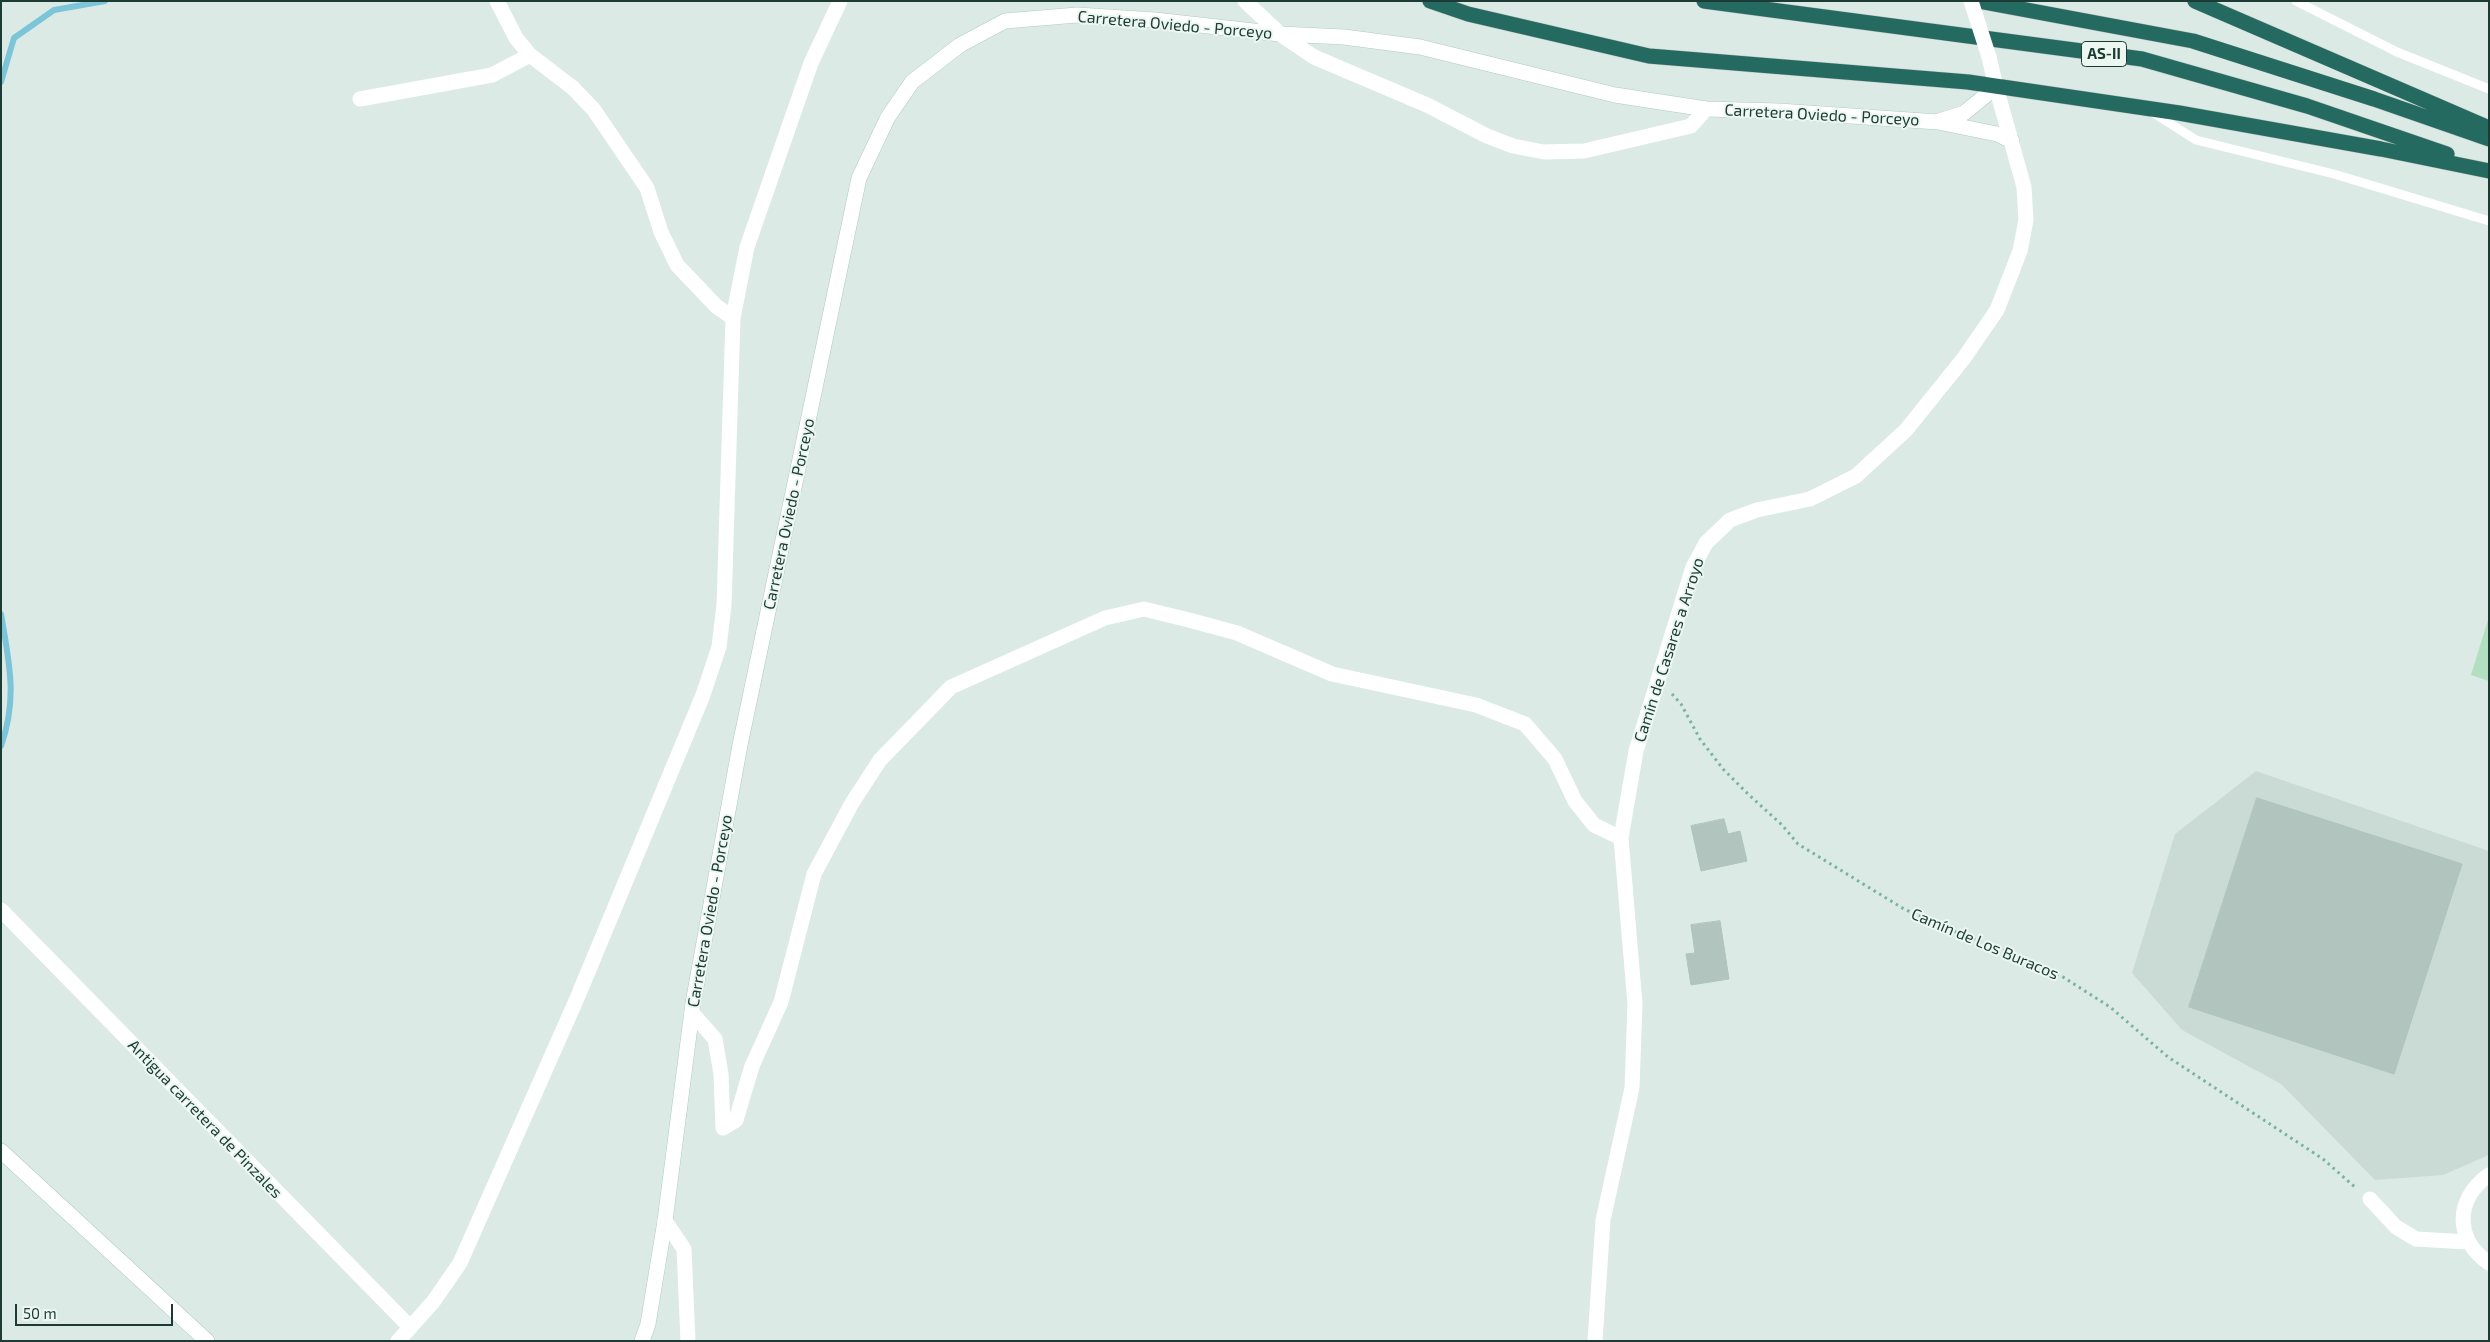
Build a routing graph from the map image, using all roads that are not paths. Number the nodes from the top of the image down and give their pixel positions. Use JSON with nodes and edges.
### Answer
{"nodes":[{"id":1,"x":497,"y":1,"type":"edge"},
{"id":2,"x":1245,"y":1,"type":"edge"},
{"id":3,"x":1430,"y":1,"type":"edge"},
{"id":4,"x":1704,"y":1,"type":"edge"},
{"id":5,"x":1971,"y":1,"type":"edge"},
{"id":6,"x":1978,"y":1,"type":"edge"},
{"id":7,"x":2195,"y":1,"type":"edge"},
{"id":8,"x":2296,"y":1,"type":"edge"},
{"id":9,"x":839,"y":2,"type":"edge"},
{"id":10,"x":1280,"y":34,"type":"junction"},
{"id":11,"x":530,"y":55,"type":"junction"},
{"id":12,"x":1996,"y":87,"type":"junction"},
{"id":13,"x":2489,"y":89,"type":"edge"},
{"id":14,"x":360,"y":99,"type":"dead end"},
{"id":15,"x":2146,"y":108,"type":"junction"},
{"id":16,"x":1706,"y":109,"type":"junction"},
{"id":17,"x":1938,"y":122,"type":"junction"},
{"id":18,"x":2489,"y":128,"type":"edge"},
{"id":19,"x":2489,"y":140,"type":"edge"},
{"id":20,"x":2012,"y":141,"type":"junction"},
{"id":21,"x":2489,"y":170,"type":"edge"},
{"id":22,"x":2489,"y":221,"type":"edge"},
{"id":23,"x":733,"y":318,"type":"junction"},
{"id":24,"x":1620,"y":838,"type":"junction"},
{"id":25,"x":1,"y":910,"type":"edge"},
{"id":26,"x":692,"y":1013,"type":"junction"},
{"id":27,"x":1,"y":1151,"type":"edge"},
{"id":28,"x":2489,"y":1175,"type":"edge"},
{"id":29,"x":2370,"y":1200,"type":"road end"},
{"id":30,"x":665,"y":1221,"type":"junction"},
{"id":31,"x":2468,"y":1242,"type":"junction"},
{"id":32,"x":2489,"y":1263,"type":"edge"},
{"id":33,"x":410,"y":1327,"type":"junction"},
{"id":34,"x":207,"y":1341,"type":"edge"},
{"id":35,"x":398,"y":1341,"type":"edge"},
{"id":36,"x":642,"y":1341,"type":"edge"},
{"id":37,"x":688,"y":1341,"type":"edge"},
{"id":38,"x":1595,"y":1341,"type":"edge"}],
"edges":[{"from":1,"to":11,"type":"street"},
{"from":2,"to":10,"type":"street"},
{"from":3,"to":12,"type":"highway"},
{"from":4,"to":21,"type":"highway","number":"AS-II"},
{"from":5,"to":12,"type":"street","name":"Camín de Casares a Arroyo","bridge":true},
{"from":6,"to":19,"type":"highway","number":"AS-II"},
{"from":7,"to":18,"type":"highway"},
{"from":8,"to":13,"type":"lane"},
{"from":9,"to":23,"type":"street"},
{"from":10,"to":16,"type":"street","name":"Carretera Oviedo - Porceyo"},
{"from":10,"to":16,"type":"street","name":"Carretera Oviedo - Porceyo"},
{"from":10,"to":26,"type":"street","name":"Carretera Oviedo - Porceyo"},
{"from":11,"to":14,"type":"street"},
{"from":11,"to":23,"type":"street"},
{"from":12,"to":15,"type":"highway"},
{"from":12,"to":17,"type":"street","name":"Carretera Oviedo - Porceyo"},
{"from":12,"to":20,"type":"street","name":"Camín de Casares a Arroyo"},
{"from":15,"to":21,"type":"highway"},
{"from":15,"to":22,"type":"lane"},
{"from":16,"to":17,"type":"street","name":"Carretera Oviedo - Porceyo"},
{"from":17,"to":20,"type":"street","name":"Carretera Oviedo - Porceyo"},
{"from":20,"to":24,"type":"street","name":"Camín de Casares a Arroyo"},
{"from":23,"to":33,"type":"street"},
{"from":24,"to":26,"type":"street"},
{"from":24,"to":38,"type":"street","name":"Camín de Casares a Arroyo"},
{"from":25,"to":33,"type":"street","name":"Antigua carretera de Pinzales"},
{"from":26,"to":30,"type":"street","name":"Carretera Oviedo - Porceyo"},
{"from":27,"to":34,"type":"street"},
{"from":28,"to":31,"type":"street"},
{"from":29,"to":31,"type":"street"},
{"from":30,"to":36,"type":"street","name":"Carretera Oviedo - Porceyo"},
{"from":30,"to":37,"type":"street"},
{"from":31,"to":32,"type":"street"},
{"from":33,"to":35,"type":"street"}]}
